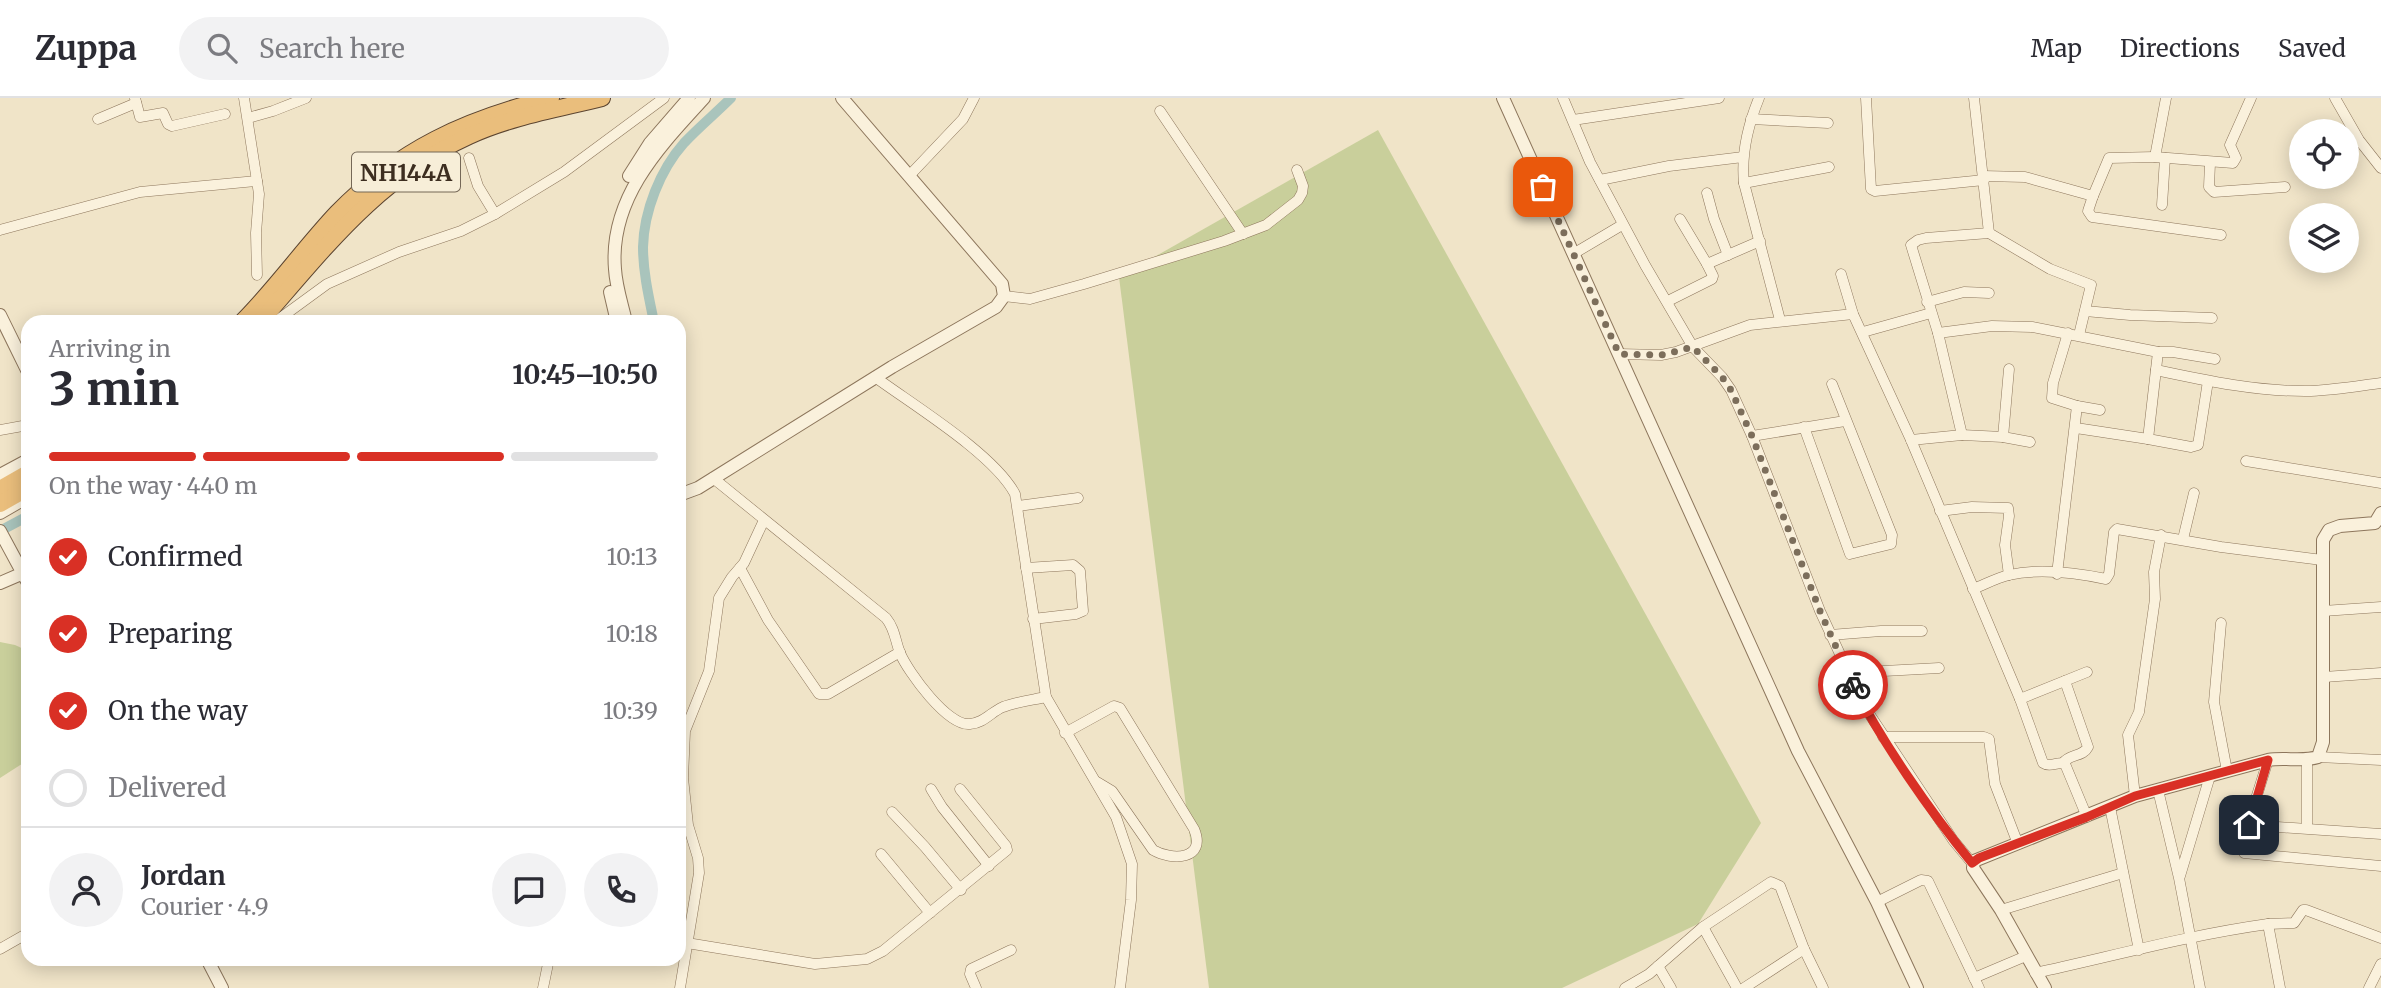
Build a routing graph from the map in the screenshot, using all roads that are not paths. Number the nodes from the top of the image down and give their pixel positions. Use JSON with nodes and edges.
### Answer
{"nodes":[{"id":1,"x":244,"y":98,"type":"edge"},
{"id":2,"x":306,"y":98,"type":"edge"},
{"id":3,"x":551,"y":98,"type":"edge"},
{"id":4,"x":602,"y":98,"type":"edge"},
{"id":5,"x":663,"y":98,"type":"edge"},
{"id":6,"x":688,"y":98,"type":"edge"},
{"id":7,"x":704,"y":98,"type":"edge"},
{"id":8,"x":842,"y":98,"type":"edge"},
{"id":9,"x":974,"y":98,"type":"edge"},
{"id":10,"x":1503,"y":98,"type":"edge"},
{"id":11,"x":1563,"y":98,"type":"edge"},
{"id":12,"x":1719,"y":98,"type":"edge"},
{"id":13,"x":1759,"y":98,"type":"edge"},
{"id":14,"x":1866,"y":98,"type":"edge"},
{"id":15,"x":1974,"y":98,"type":"edge"},
{"id":16,"x":2166,"y":98,"type":"edge"},
{"id":17,"x":2251,"y":98,"type":"edge"},
{"id":18,"x":2335,"y":98,"type":"edge"},
{"id":19,"x":135,"y":101,"type":"edge"},
{"id":20,"x":1160,"y":111,"type":"dead end"},
{"id":21,"x":225,"y":114,"type":"dead end"},
{"id":22,"x":248,"y":118,"type":"junction"},
{"id":23,"x":98,"y":119,"type":"dead end"},
{"id":24,"x":1573,"y":120,"type":"junction"},
{"id":25,"x":1751,"y":120,"type":"junction"},
{"id":26,"x":1828,"y":124,"type":"dead end"},
{"id":27,"x":1743,"y":157,"type":"junction"},
{"id":28,"x":469,"y":158,"type":"dead end"},
{"id":29,"x":2160,"y":158,"type":"junction"},
{"id":30,"x":2210,"y":163,"type":"junction"},
{"id":31,"x":1829,"y":167,"type":"dead end"},
{"id":32,"x":2381,"y":168,"type":"edge"},
{"id":33,"x":1297,"y":170,"type":"dead end"},
{"id":34,"x":909,"y":176,"type":"junction"},
{"id":35,"x":1983,"y":178,"type":"junction"},
{"id":36,"x":1600,"y":180,"type":"junction"},
{"id":37,"x":257,"y":181,"type":"junction"},
{"id":38,"x":1744,"y":183,"type":"junction"},
{"id":39,"x":2285,"y":187,"type":"dead end"},
{"id":40,"x":1707,"y":193,"type":"dead end"},
{"id":41,"x":2094,"y":196,"type":"junction"},
{"id":42,"x":2162,"y":205,"type":"dead end"},
{"id":43,"x":495,"y":214,"type":"junction"},
{"id":44,"x":1680,"y":219,"type":"dead end"},
{"id":45,"x":1622,"y":225,"type":"junction"},
{"id":46,"x":0,"y":230,"type":"edge"},
{"id":47,"x":1989,"y":233,"type":"junction"},
{"id":48,"x":1243,"y":234,"type":"junction"},
{"id":49,"x":2221,"y":235,"type":"dead end"},
{"id":50,"x":1760,"y":241,"type":"junction"},
{"id":51,"x":1573,"y":254,"type":"junction"},
{"id":52,"x":1728,"y":255,"type":"junction"},
{"id":53,"x":1707,"y":264,"type":"junction"},
{"id":54,"x":1842,"y":274,"type":"dead end"},
{"id":55,"x":257,"y":275,"type":"dead end"},
{"id":56,"x":1989,"y":293,"type":"dead end"},
{"id":57,"x":1004,"y":296,"type":"junction"},
{"id":58,"x":1668,"y":301,"type":"junction"},
{"id":59,"x":1929,"y":308,"type":"junction"},
{"id":60,"x":2085,"y":311,"type":"junction"},
{"id":61,"x":1853,"y":314,"type":"junction"},
{"id":62,"x":0,"y":315,"type":"edge"},
{"id":63,"x":248,"y":315,"type":"edge"},
{"id":64,"x":266,"y":315,"type":"edge"},
{"id":65,"x":285,"y":315,"type":"edge"},
{"id":66,"x":615,"y":315,"type":"edge"},
{"id":67,"x":625,"y":315,"type":"edge"},
{"id":68,"x":2212,"y":318,"type":"dead end"},
{"id":69,"x":1780,"y":320,"type":"junction"},
{"id":70,"x":1863,"y":332,"type":"junction"},
{"id":71,"x":1938,"y":333,"type":"junction"},
{"id":72,"x":2073,"y":334,"type":"junction"},
{"id":73,"x":1693,"y":347,"type":"junction"},
{"id":74,"x":2158,"y":352,"type":"junction"},
{"id":75,"x":1619,"y":354,"type":"junction"},
{"id":76,"x":21,"y":358,"type":"edge"},
{"id":77,"x":2215,"y":359,"type":"dead end"},
{"id":78,"x":2009,"y":369,"type":"dead end"},
{"id":79,"x":2157,"y":370,"type":"junction"},
{"id":80,"x":875,"y":377,"type":"junction"},
{"id":81,"x":2208,"y":381,"type":"junction"},
{"id":82,"x":2381,"y":383,"type":"edge"},
{"id":83,"x":1832,"y":384,"type":"dead end"},
{"id":84,"x":2077,"y":406,"type":"junction"},
{"id":85,"x":2100,"y":410,"type":"dead end"},
{"id":86,"x":1845,"y":421,"type":"junction"},
{"id":87,"x":21,"y":426,"type":"edge"},
{"id":88,"x":1804,"y":427,"type":"junction"},
{"id":89,"x":2076,"y":428,"type":"junction"},
{"id":90,"x":0,"y":430,"type":"edge"},
{"id":91,"x":1962,"y":435,"type":"junction"},
{"id":92,"x":1752,"y":436,"type":"junction"},
{"id":93,"x":2003,"y":437,"type":"junction"},
{"id":94,"x":2148,"y":439,"type":"junction"},
{"id":95,"x":1911,"y":440,"type":"junction"},
{"id":96,"x":2030,"y":442,"type":"dead end"},
{"id":97,"x":2246,"y":461,"type":"dead end"},
{"id":98,"x":21,"y":464,"type":"edge"},
{"id":99,"x":0,"y":475,"type":"edge"},
{"id":100,"x":21,"y":477,"type":"edge"},
{"id":101,"x":713,"y":478,"type":"junction"},
{"id":102,"x":2381,"y":483,"type":"edge"},
{"id":103,"x":0,"y":489,"type":"edge"},
{"id":104,"x":21,"y":492,"type":"edge"},
{"id":105,"x":686,"y":492,"type":"edge"},
{"id":106,"x":2194,"y":492,"type":"dead end"},
{"id":107,"x":1078,"y":498,"type":"dead end"},
{"id":108,"x":21,"y":500,"type":"edge"},
{"id":109,"x":0,"y":504,"type":"edge"},
{"id":110,"x":1018,"y":506,"type":"junction"},
{"id":111,"x":1940,"y":511,"type":"junction"},
{"id":112,"x":0,"y":513,"type":"edge"},
{"id":113,"x":2380,"y":518,"type":"edge"},
{"id":114,"x":764,"y":520,"type":"junction"},
{"id":115,"x":3,"y":536,"type":"edge"},
{"id":116,"x":2161,"y":536,"type":"junction"},
{"id":117,"x":2183,"y":539,"type":"junction"},
{"id":118,"x":2322,"y":560,"type":"junction"},
{"id":119,"x":21,"y":567,"type":"edge"},
{"id":120,"x":740,"y":568,"type":"junction"},
{"id":121,"x":1026,"y":568,"type":"junction"},
{"id":122,"x":2057,"y":574,"type":"junction"},
{"id":123,"x":2009,"y":575,"type":"junction"},
{"id":124,"x":21,"y":577,"type":"edge"},
{"id":125,"x":0,"y":583,"type":"edge"},
{"id":126,"x":1973,"y":589,"type":"junction"},
{"id":127,"x":2381,"y":607,"type":"edge"},
{"id":128,"x":2323,"y":611,"type":"junction"},
{"id":129,"x":1033,"y":619,"type":"junction"},
{"id":130,"x":2221,"y":623,"type":"dead end"},
{"id":131,"x":1922,"y":631,"type":"dead end"},
{"id":132,"x":1830,"y":635,"type":"junction"},
{"id":133,"x":900,"y":652,"type":"junction"},
{"id":134,"x":1939,"y":668,"type":"dead end"},
{"id":135,"x":2087,"y":672,"type":"dead end"},
{"id":136,"x":1847,"y":673,"type":"junction"},
{"id":137,"x":2381,"y":673,"type":"edge"},
{"id":138,"x":2324,"y":677,"type":"junction"},
{"id":139,"x":2066,"y":681,"type":"junction"},
{"id":140,"x":1046,"y":697,"type":"junction"},
{"id":141,"x":2020,"y":698,"type":"junction"},
{"id":142,"x":686,"y":729,"type":"edge"},
{"id":143,"x":1065,"y":733,"type":"junction"},
{"id":144,"x":1883,"y":737,"type":"junction"},
{"id":145,"x":2312,"y":758,"type":"junction"},
{"id":146,"x":2268,"y":760,"type":"junction"},
{"id":147,"x":2381,"y":760,"type":"edge"},
{"id":148,"x":2063,"y":763,"type":"junction"},
{"id":149,"x":2227,"y":771,"type":"junction"},
{"id":150,"x":2210,"y":776,"type":"junction"},
{"id":151,"x":1097,"y":782,"type":"junction"},
{"id":152,"x":931,"y":789,"type":"dead end"},
{"id":153,"x":960,"y":789,"type":"dead end"},
{"id":154,"x":2158,"y":790,"type":"junction"},
{"id":155,"x":2135,"y":796,"type":"junction"},
{"id":156,"x":686,"y":800,"type":"edge"},
{"id":157,"x":2110,"y":807,"type":"junction"},
{"id":158,"x":892,"y":813,"type":"dead end"},
{"id":159,"x":2087,"y":817,"type":"junction"},
{"id":160,"x":2249,"y":825,"type":"junction"},
{"id":161,"x":2308,"y":828,"type":"junction"},
{"id":162,"x":2381,"y":834,"type":"edge"},
{"id":163,"x":2018,"y":844,"type":"junction"},
{"id":164,"x":881,"y":854,"type":"dead end"},
{"id":165,"x":1972,"y":863,"type":"junction"},
{"id":166,"x":989,"y":866,"type":"junction"},
{"id":167,"x":2381,"y":866,"type":"edge"},
{"id":168,"x":2123,"y":873,"type":"junction"},
{"id":169,"x":2179,"y":878,"type":"junction"},
{"id":170,"x":961,"y":890,"type":"junction"},
{"id":171,"x":1877,"y":902,"type":"junction"},
{"id":172,"x":2001,"y":910,"type":"junction"},
{"id":173,"x":930,"y":914,"type":"junction"},
{"id":174,"x":2268,"y":924,"type":"junction"},
{"id":175,"x":1703,"y":927,"type":"junction"},
{"id":176,"x":2189,"y":936,"type":"junction"},
{"id":177,"x":21,"y":937,"type":"edge"},
{"id":178,"x":2381,"y":938,"type":"edge"},
{"id":179,"x":687,"y":943,"type":"junction"},
{"id":180,"x":0,"y":949,"type":"edge"},
{"id":181,"x":686,"y":949,"type":"edge"},
{"id":182,"x":1804,"y":949,"type":"junction"},
{"id":183,"x":1011,"y":950,"type":"dead end"},
{"id":184,"x":2139,"y":950,"type":"junction"},
{"id":185,"x":2026,"y":956,"type":"junction"},
{"id":186,"x":2381,"y":964,"type":"edge"},
{"id":187,"x":211,"y":966,"type":"edge"},
{"id":188,"x":548,"y":966,"type":"edge"},
{"id":189,"x":683,"y":966,"type":"edge"},
{"id":190,"x":1658,"y":967,"type":"junction"},
{"id":191,"x":2035,"y":973,"type":"junction"},
{"id":192,"x":1974,"y":978,"type":"junction"},
{"id":193,"x":222,"y":988,"type":"edge"},
{"id":194,"x":543,"y":988,"type":"edge"},
{"id":195,"x":680,"y":988,"type":"edge"},
{"id":196,"x":976,"y":988,"type":"edge"},
{"id":197,"x":1120,"y":988,"type":"edge"},
{"id":198,"x":1625,"y":988,"type":"edge"},
{"id":199,"x":1671,"y":988,"type":"edge"},
{"id":200,"x":1737,"y":988,"type":"edge"},
{"id":201,"x":1744,"y":988,"type":"edge"},
{"id":202,"x":1823,"y":988,"type":"edge"},
{"id":203,"x":1917,"y":988,"type":"edge"},
{"id":204,"x":1979,"y":988,"type":"edge"},
{"id":205,"x":2045,"y":988,"type":"edge"},
{"id":206,"x":2200,"y":988,"type":"edge"},
{"id":207,"x":2280,"y":988,"type":"edge"},
{"id":208,"x":2370,"y":988,"type":"edge"}],
"edges":[{"from":1,"to":22,"type":"street"},
{"from":2,"to":22,"type":"street"},
{"from":3,"to":63,"type":"highway","number":"NH144A"},
{"from":4,"to":64,"type":"highway","number":"NH144A"},
{"from":5,"to":43,"type":"street"},
{"from":6,"to":66,"type":"street"},
{"from":7,"to":67,"type":"street"},
{"from":8,"to":34,"type":"street"},
{"from":9,"to":34,"type":"street"},
{"from":10,"to":51,"type":"street"},
{"from":11,"to":24,"type":"street"},
{"from":12,"to":24,"type":"street"},
{"from":13,"to":25,"type":"street"},
{"from":14,"to":35,"type":"street"},
{"from":15,"to":35,"type":"street"},
{"from":16,"to":29,"type":"street"},
{"from":17,"to":30,"type":"street"},
{"from":18,"to":32,"type":"street"},
{"from":19,"to":21,"type":"street"},
{"from":19,"to":23,"type":"street"},
{"from":20,"to":48,"type":"street"},
{"from":22,"to":37,"type":"street"},
{"from":24,"to":36,"type":"street"},
{"from":25,"to":26,"type":"street"},
{"from":25,"to":27,"type":"street"},
{"from":27,"to":36,"type":"street"},
{"from":27,"to":38,"type":"street"},
{"from":28,"to":43,"type":"street"},
{"from":29,"to":30,"type":"street"},
{"from":29,"to":41,"type":"street"},
{"from":29,"to":42,"type":"street"},
{"from":30,"to":39,"type":"street"},
{"from":31,"to":38,"type":"street"},
{"from":33,"to":48,"type":"street"},
{"from":34,"to":57,"type":"street"},
{"from":35,"to":41,"type":"street"},
{"from":35,"to":47,"type":"street"},
{"from":36,"to":45,"type":"street"},
{"from":37,"to":46,"type":"street"},
{"from":37,"to":55,"type":"street"},
{"from":38,"to":50,"type":"street"},
{"from":40,"to":52,"type":"street"},
{"from":41,"to":49,"type":"street"},
{"from":43,"to":65,"type":"street"},
{"from":44,"to":53,"type":"street"},
{"from":45,"to":51,"type":"street"},
{"from":45,"to":58,"type":"street"},
{"from":47,"to":59,"type":"street"},
{"from":47,"to":60,"type":"street"},
{"from":48,"to":57,"type":"street"},
{"from":50,"to":52,"type":"street"},
{"from":50,"to":69,"type":"street"},
{"from":51,"to":75,"type":"street"},
{"from":52,"to":53,"type":"street"},
{"from":53,"to":58,"type":"street"},
{"from":54,"to":61,"type":"street"},
{"from":56,"to":59,"type":"street"},
{"from":57,"to":80,"type":"street"},
{"from":58,"to":73,"type":"street"},
{"from":59,"to":70,"type":"street"},
{"from":59,"to":71,"type":"street"},
{"from":60,"to":68,"type":"street"},
{"from":60,"to":72,"type":"street"},
{"from":61,"to":69,"type":"street"},
{"from":61,"to":70,"type":"street"},
{"from":62,"to":76,"type":"street"},
{"from":69,"to":73,"type":"street"},
{"from":70,"to":95,"type":"street"},
{"from":71,"to":72,"type":"street"},
{"from":71,"to":91,"type":"street"},
{"from":72,"to":74,"type":"street"},
{"from":72,"to":84,"type":"street"},
{"from":73,"to":75,"type":"street"},
{"from":73,"to":92,"type":"street"},
{"from":74,"to":77,"type":"street"},
{"from":74,"to":79,"type":"street"},
{"from":75,"to":171,"type":"street"},
{"from":78,"to":93,"type":"street"},
{"from":79,"to":81,"type":"street"},
{"from":79,"to":94,"type":"street"},
{"from":80,"to":101,"type":"street"},
{"from":80,"to":110,"type":"street"},
{"from":81,"to":82,"type":"street"},
{"from":81,"to":94,"type":"street"},
{"from":83,"to":86,"type":"street"},
{"from":84,"to":85,"type":"street"},
{"from":84,"to":89,"type":"street"},
{"from":86,"to":88,"type":"street"},
{"from":86,"to":88,"type":"street"},
{"from":87,"to":90,"type":"street"},
{"from":88,"to":92,"type":"street"},
{"from":89,"to":94,"type":"street"},
{"from":89,"to":122,"type":"street"},
{"from":91,"to":93,"type":"street"},
{"from":91,"to":95,"type":"street"},
{"from":92,"to":132,"type":"street"},
{"from":93,"to":96,"type":"street"},
{"from":95,"to":111,"type":"street"},
{"from":97,"to":102,"type":"street"},
{"from":98,"to":99,"type":"street"},
{"from":100,"to":103,"type":"highway"},
{"from":101,"to":105,"type":"street"},
{"from":101,"to":114,"type":"street"},
{"from":104,"to":109,"type":"highway"},
{"from":106,"to":117,"type":"street"},
{"from":107,"to":110,"type":"street"},
{"from":108,"to":112,"type":"street"},
{"from":110,"to":121,"type":"street"},
{"from":111,"to":123,"type":"street"},
{"from":111,"to":126,"type":"street"},
{"from":113,"to":118,"type":"street"},
{"from":114,"to":120,"type":"street"},
{"from":114,"to":133,"type":"street"},
{"from":115,"to":119,"type":"street"},
{"from":116,"to":117,"type":"street"},
{"from":116,"to":122,"type":"street"},
{"from":116,"to":155,"type":"street"},
{"from":117,"to":118,"type":"street"},
{"from":118,"to":128,"type":"street"},
{"from":120,"to":133,"type":"street"},
{"from":120,"to":142,"type":"street"},
{"from":121,"to":129,"type":"street"},
{"from":121,"to":129,"type":"street"},
{"from":122,"to":123,"type":"street"},
{"from":123,"to":126,"type":"street"},
{"from":124,"to":125,"type":"street"},
{"from":126,"to":141,"type":"street"},
{"from":127,"to":128,"type":"street"},
{"from":128,"to":138,"type":"street"},
{"from":129,"to":140,"type":"street"},
{"from":130,"to":149,"type":"street"},
{"from":131,"to":132,"type":"street"},
{"from":132,"to":136,"type":"street"},
{"from":133,"to":140,"type":"street"},
{"from":134,"to":136,"type":"street"},
{"from":135,"to":139,"type":"street"},
{"from":136,"to":144,"type":"street"},
{"from":137,"to":138,"type":"street"},
{"from":138,"to":145,"type":"street"},
{"from":139,"to":141,"type":"street"},
{"from":139,"to":148,"type":"street"},
{"from":140,"to":143,"type":"street"},
{"from":141,"to":148,"type":"street"},
{"from":143,"to":151,"type":"street"},
{"from":143,"to":151,"type":"street"},
{"from":144,"to":163,"type":"street"},
{"from":144,"to":165,"type":"street"},
{"from":145,"to":146,"type":"street"},
{"from":145,"to":147,"type":"street"},
{"from":145,"to":161,"type":"street"},
{"from":146,"to":149,"type":"street"},
{"from":146,"to":160,"type":"street"},
{"from":148,"to":159,"type":"street"},
{"from":149,"to":150,"type":"street"},
{"from":150,"to":154,"type":"street"},
{"from":150,"to":169,"type":"street"},
{"from":151,"to":197,"type":"street"},
{"from":152,"to":166,"type":"street"},
{"from":153,"to":166,"type":"street"},
{"from":154,"to":155,"type":"street"},
{"from":154,"to":169,"type":"street"},
{"from":155,"to":157,"type":"street"},
{"from":156,"to":179,"type":"street"},
{"from":157,"to":159,"type":"street"},
{"from":157,"to":168,"type":"street"},
{"from":158,"to":170,"type":"street"},
{"from":159,"to":163,"type":"street"},
{"from":160,"to":161,"type":"street"},
{"from":160,"to":167,"type":"street"},
{"from":161,"to":162,"type":"street"},
{"from":163,"to":165,"type":"street"},
{"from":164,"to":173,"type":"street"},
{"from":165,"to":172,"type":"street"},
{"from":166,"to":170,"type":"street"},
{"from":168,"to":172,"type":"street"},
{"from":168,"to":184,"type":"street"},
{"from":169,"to":176,"type":"street"},
{"from":170,"to":173,"type":"street"},
{"from":171,"to":192,"type":"street"},
{"from":171,"to":203,"type":"street"},
{"from":172,"to":185,"type":"street"},
{"from":173,"to":179,"type":"street"},
{"from":174,"to":176,"type":"street"},
{"from":174,"to":178,"type":"street"},
{"from":174,"to":207,"type":"street"},
{"from":175,"to":182,"type":"street"},
{"from":175,"to":190,"type":"street"},
{"from":175,"to":200,"type":"street"},
{"from":176,"to":184,"type":"street"},
{"from":176,"to":206,"type":"street"},
{"from":177,"to":180,"type":"street"},
{"from":179,"to":181,"type":"street"},
{"from":182,"to":201,"type":"street"},
{"from":182,"to":202,"type":"street"},
{"from":183,"to":196,"type":"street"},
{"from":184,"to":191,"type":"street"},
{"from":185,"to":191,"type":"street"},
{"from":185,"to":192,"type":"street"},
{"from":186,"to":208,"type":"street"},
{"from":187,"to":193,"type":"street"},
{"from":188,"to":194,"type":"street"},
{"from":189,"to":195,"type":"street"},
{"from":190,"to":198,"type":"street"},
{"from":190,"to":199,"type":"street"},
{"from":191,"to":205,"type":"street"},
{"from":192,"to":204,"type":"street"}]}
